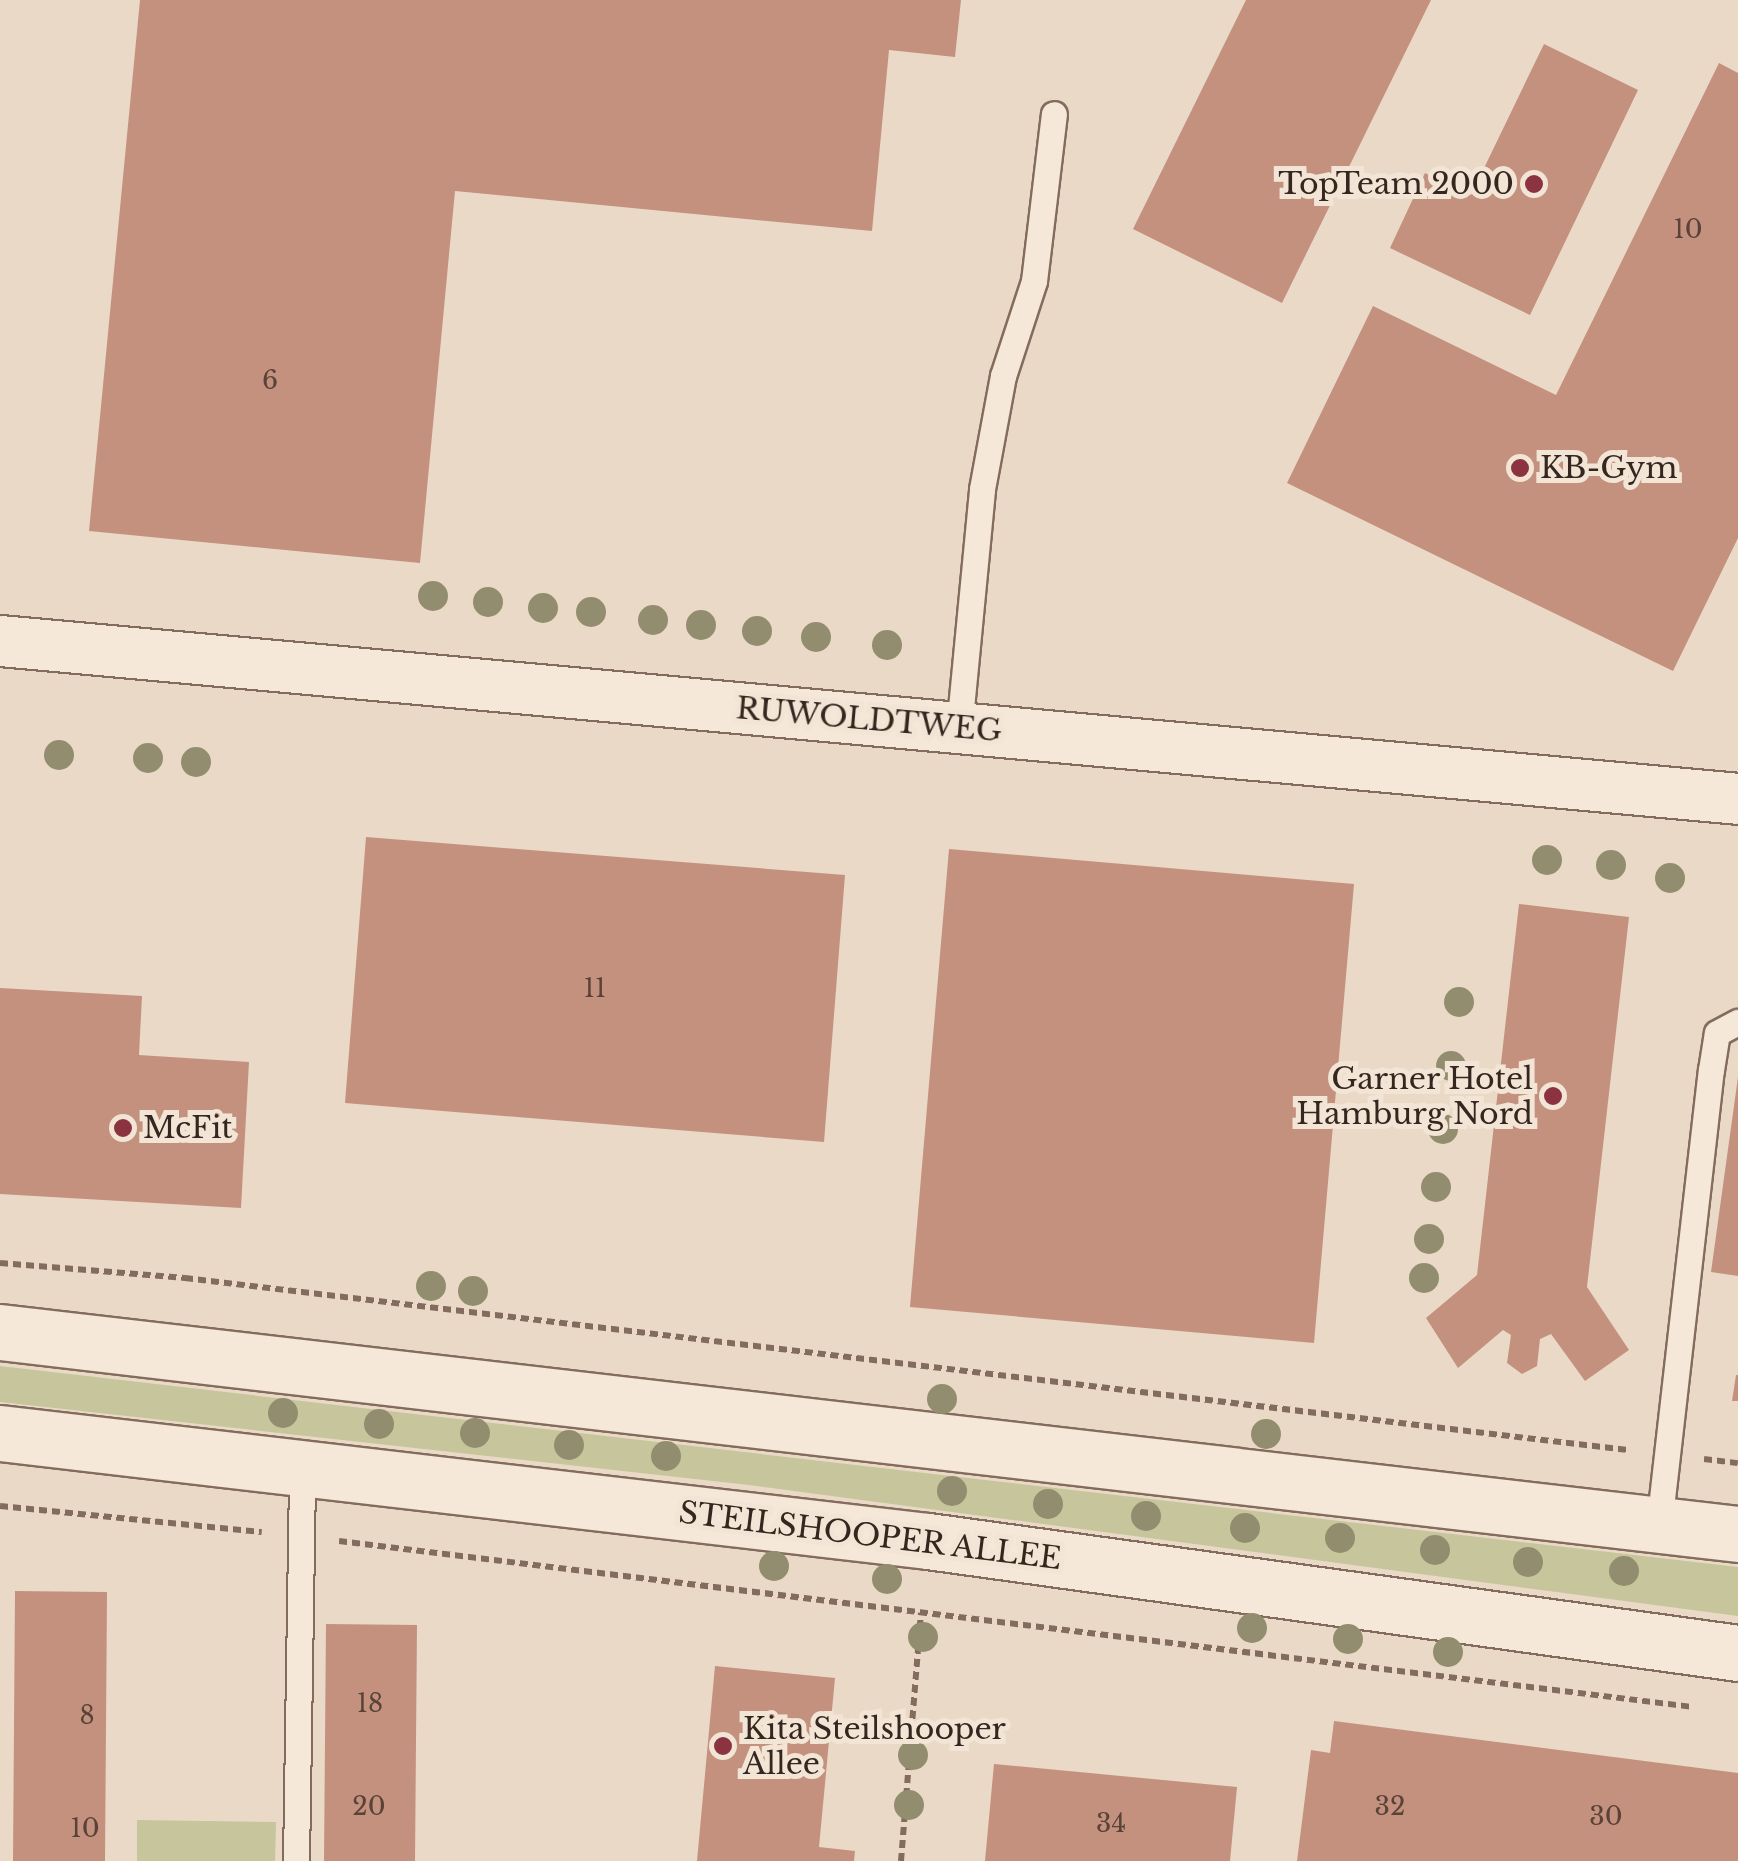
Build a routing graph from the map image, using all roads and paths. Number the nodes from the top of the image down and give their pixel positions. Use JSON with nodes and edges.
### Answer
{"nodes":[{"id":1,"x":1054,"y":114,"type":"dead end"},
{"id":2,"x":0,"y":641,"type":"edge"},
{"id":3,"x":959,"y":729,"type":"junction"},
{"id":4,"x":1738,"y":800,"type":"edge"},
{"id":5,"x":1738,"y":1022,"type":"edge"},
{"id":6,"x":0,"y":1263,"type":"edge"},
{"id":7,"x":0,"y":1332,"type":"edge"},
{"id":8,"x":0,"y":1433,"type":"edge"},
{"id":9,"x":1667,"y":1454,"type":"junction"},
{"id":10,"x":1738,"y":1463,"type":"edge"},
{"id":11,"x":302,"y":1468,"type":"junction"},
{"id":12,"x":0,"y":1506,"type":"edge"},
{"id":13,"x":1660,"y":1525,"type":"junction"},
{"id":14,"x":1738,"y":1534,"type":"edge"},
{"id":15,"x":302,"y":1536,"type":"junction"},
{"id":16,"x":922,"y":1612,"type":"junction"},
{"id":17,"x":1738,"y":1654,"type":"edge"},
{"id":18,"x":1699,"y":1708,"type":"dead end"},
{"id":19,"x":296,"y":1861,"type":"edge"},
{"id":20,"x":901,"y":1861,"type":"edge"}],
"edges":[{"from":1,"to":3,"type":"lane"},
{"from":2,"to":3,"type":"street","name":"RUWOLDTWEG"},
{"from":3,"to":4,"type":"street","name":"RUWOLDTWEG"},
{"from":5,"to":9,"type":"lane"},
{"from":6,"to":9,"type":"path"},
{"from":7,"to":13,"type":"main road"},
{"from":8,"to":11,"type":"main road","name":"STEILSHOOPER ALLEE"},
{"from":9,"to":10,"type":"path"},
{"from":9,"to":13,"type":"lane"},
{"from":11,"to":15,"type":"lane"},
{"from":11,"to":17,"type":"main road","name":"STEILSHOOPER ALLEE"},
{"from":12,"to":15,"type":"path"},
{"from":13,"to":14,"type":"main road"},
{"from":15,"to":16,"type":"path"},
{"from":15,"to":19,"type":"lane"},
{"from":16,"to":18,"type":"path"},
{"from":16,"to":20,"type":"path"}]}
